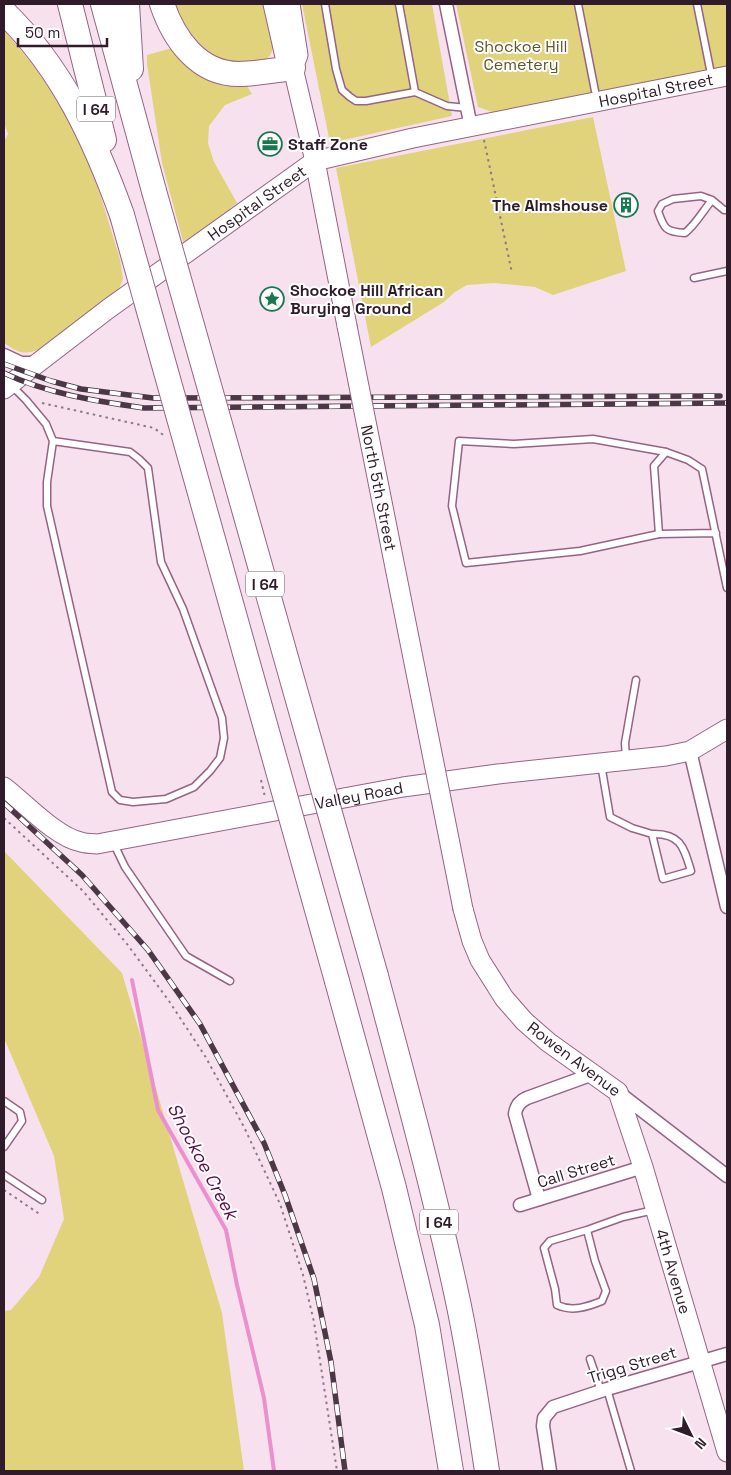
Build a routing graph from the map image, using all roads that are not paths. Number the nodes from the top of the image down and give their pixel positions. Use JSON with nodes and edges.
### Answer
{"nodes":[{"id":1,"x":70,"y":4,"type":"edge"},
{"id":2,"x":103,"y":4,"type":"edge"},
{"id":3,"x":126,"y":4,"type":"edge"},
{"id":4,"x":162,"y":4,"type":"edge"},
{"id":5,"x":273,"y":4,"type":"edge"},
{"id":6,"x":290,"y":4,"type":"edge"},
{"id":7,"x":325,"y":4,"type":"edge"},
{"id":8,"x":399,"y":4,"type":"edge"},
{"id":9,"x":446,"y":4,"type":"edge"},
{"id":10,"x":578,"y":4,"type":"edge"},
{"id":11,"x":697,"y":4,"type":"edge"},
{"id":12,"x":4,"y":12,"type":"edge"},
{"id":13,"x":293,"y":68,"type":"junction"},
{"id":14,"x":710,"y":68,"type":"dead end"},
{"id":15,"x":727,"y":76,"type":"edge"},
{"id":16,"x":595,"y":91,"type":"dead end"},
{"id":17,"x":415,"y":92,"type":"junction"},
{"id":18,"x":467,"y":108,"type":"junction"},
{"id":19,"x":476,"y":126,"type":"junction"},
{"id":20,"x":141,"y":145,"type":"junction"},
{"id":21,"x":315,"y":161,"type":"junction"},
{"id":22,"x":712,"y":200,"type":"junction"},
{"id":23,"x":727,"y":210,"type":"edge"},
{"id":24,"x":122,"y":215,"type":"junction"},
{"id":25,"x":727,"y":271,"type":"edge"},
{"id":26,"x":694,"y":278,"type":"dead end"},
{"id":27,"x":4,"y":355,"type":"edge"},
{"id":28,"x":36,"y":363,"type":"junction"},
{"id":29,"x":6,"y":383,"type":"edge"},
{"id":30,"x":53,"y":441,"type":"junction"},
{"id":31,"x":666,"y":452,"type":"junction"},
{"id":32,"x":716,"y":533,"type":"junction"},
{"id":33,"x":659,"y":534,"type":"junction"},
{"id":34,"x":727,"y":588,"type":"edge"},
{"id":35,"x":636,"y":680,"type":"dead end"},
{"id":36,"x":727,"y":729,"type":"edge"},
{"id":37,"x":690,"y":751,"type":"junction"},
{"id":38,"x":626,"y":760,"type":"junction"},
{"id":39,"x":601,"y":763,"type":"junction"},
{"id":40,"x":4,"y":787,"type":"edge"},
{"id":41,"x":652,"y":834,"type":"junction"},
{"id":42,"x":113,"y":841,"type":"junction"},
{"id":43,"x":727,"y":907,"type":"edge"},
{"id":44,"x":463,"y":909,"type":"joint"},
{"id":45,"x":230,"y":981,"type":"dead end"},
{"id":46,"x":593,"y":1074,"type":"junction"},
{"id":47,"x":618,"y":1092,"type":"junction"},
{"id":48,"x":4,"y":1101,"type":"edge"},
{"id":49,"x":4,"y":1147,"type":"edge"},
{"id":50,"x":643,"y":1167,"type":"junction"},
{"id":51,"x":4,"y":1175,"type":"edge"},
{"id":52,"x":727,"y":1176,"type":"edge"},
{"id":53,"x":539,"y":1199,"type":"junction"},
{"id":54,"x":42,"y":1200,"type":"dead end"},
{"id":55,"x":520,"y":1205,"type":"dead end"},
{"id":56,"x":656,"y":1210,"type":"junction"},
{"id":57,"x":587,"y":1230,"type":"junction"},
{"id":58,"x":727,"y":1354,"type":"edge"},
{"id":59,"x":590,"y":1359,"type":"dead end"},
{"id":60,"x":700,"y":1362,"type":"junction"},
{"id":61,"x":604,"y":1390,"type":"junction"},
{"id":62,"x":727,"y":1452,"type":"edge"},
{"id":63,"x":451,"y":1471,"type":"edge"},
{"id":64,"x":487,"y":1471,"type":"edge"},
{"id":65,"x":550,"y":1471,"type":"edge"},
{"id":66,"x":631,"y":1471,"type":"edge"}],
"edges":[{"from":1,"to":24,"type":"highway","number":"I 64"},
{"from":2,"to":20,"type":"highway"},
{"from":3,"to":20,"type":"highway","number":"I 64"},
{"from":4,"to":13,"type":"highway"},
{"from":5,"to":13,"type":"main road","name":"North 5th Street"},
{"from":6,"to":13,"type":"main road","name":"North 5th Street"},
{"from":7,"to":17,"type":"lane"},
{"from":8,"to":17,"type":"lane"},
{"from":9,"to":18,"type":"street"},
{"from":10,"to":16,"type":"lane"},
{"from":11,"to":14,"type":"lane"},
{"from":12,"to":24,"type":"highway"},
{"from":13,"to":21,"type":"main road","name":"North 5th Street"},
{"from":15,"to":19,"type":"main road","name":"Hospital Street"},
{"from":17,"to":18,"type":"lane"},
{"from":18,"to":19,"type":"street"},
{"from":19,"to":21,"type":"main road","name":"Hospital Street"},
{"from":20,"to":64,"type":"highway","number":"I 64","bridge":true},
{"from":21,"to":28,"type":"main road","name":"Hospital Street"},
{"from":21,"to":44,"type":"main road","name":"North 5th Street","bridge":true},
{"from":22,"to":22,"type":"lane"},
{"from":22,"to":23,"type":"lane"},
{"from":24,"to":63,"type":"highway","number":"I 64","bridge":true},
{"from":25,"to":26,"type":"lane"},
{"from":27,"to":28,"type":"street"},
{"from":28,"to":29,"type":"main road","name":"Hospital Street"},
{"from":29,"to":30,"type":"lane"},
{"from":30,"to":30,"type":"lane"},
{"from":31,"to":32,"type":"lane"},
{"from":31,"to":33,"type":"lane"},
{"from":31,"to":33,"type":"lane"},
{"from":32,"to":33,"type":"lane"},
{"from":32,"to":34,"type":"lane"},
{"from":35,"to":38,"type":"lane"},
{"from":36,"to":37,"type":"main road","name":"Valley Road"},
{"from":37,"to":38,"type":"main road","name":"Valley Road"},
{"from":37,"to":43,"type":"street"},
{"from":38,"to":39,"type":"main road","name":"Valley Road"},
{"from":39,"to":41,"type":"lane"},
{"from":39,"to":42,"type":"main road","name":"Valley Road"},
{"from":40,"to":42,"type":"main road","name":"Valley Road"},
{"from":41,"to":41,"type":"lane"},
{"from":42,"to":45,"type":"lane"},
{"from":44,"to":46,"type":"main road","name":"Rowen Avenue"},
{"from":46,"to":47,"type":"main road","name":"Rowen Avenue"},
{"from":46,"to":53,"type":"street"},
{"from":47,"to":50,"type":"main road","name":"4th Avenue"},
{"from":47,"to":52,"type":"street","name":"Rowen Avenue"},
{"from":48,"to":49,"type":"lane"},
{"from":50,"to":53,"type":"street","name":"Call Street"},
{"from":50,"to":56,"type":"main road","name":"4th Avenue"},
{"from":51,"to":54,"type":"lane"},
{"from":53,"to":55,"type":"street","name":"Call Street"},
{"from":56,"to":57,"type":"lane"},
{"from":56,"to":60,"type":"main road","name":"4th Avenue"},
{"from":57,"to":57,"type":"lane"},
{"from":58,"to":60,"type":"street","name":"Trigg Street"},
{"from":59,"to":61,"type":"lane"},
{"from":60,"to":61,"type":"street","name":"Trigg Street"},
{"from":60,"to":62,"type":"main road","name":"4th Avenue"},
{"from":61,"to":65,"type":"street","name":"Trigg Street"},
{"from":61,"to":66,"type":"lane"}]}
